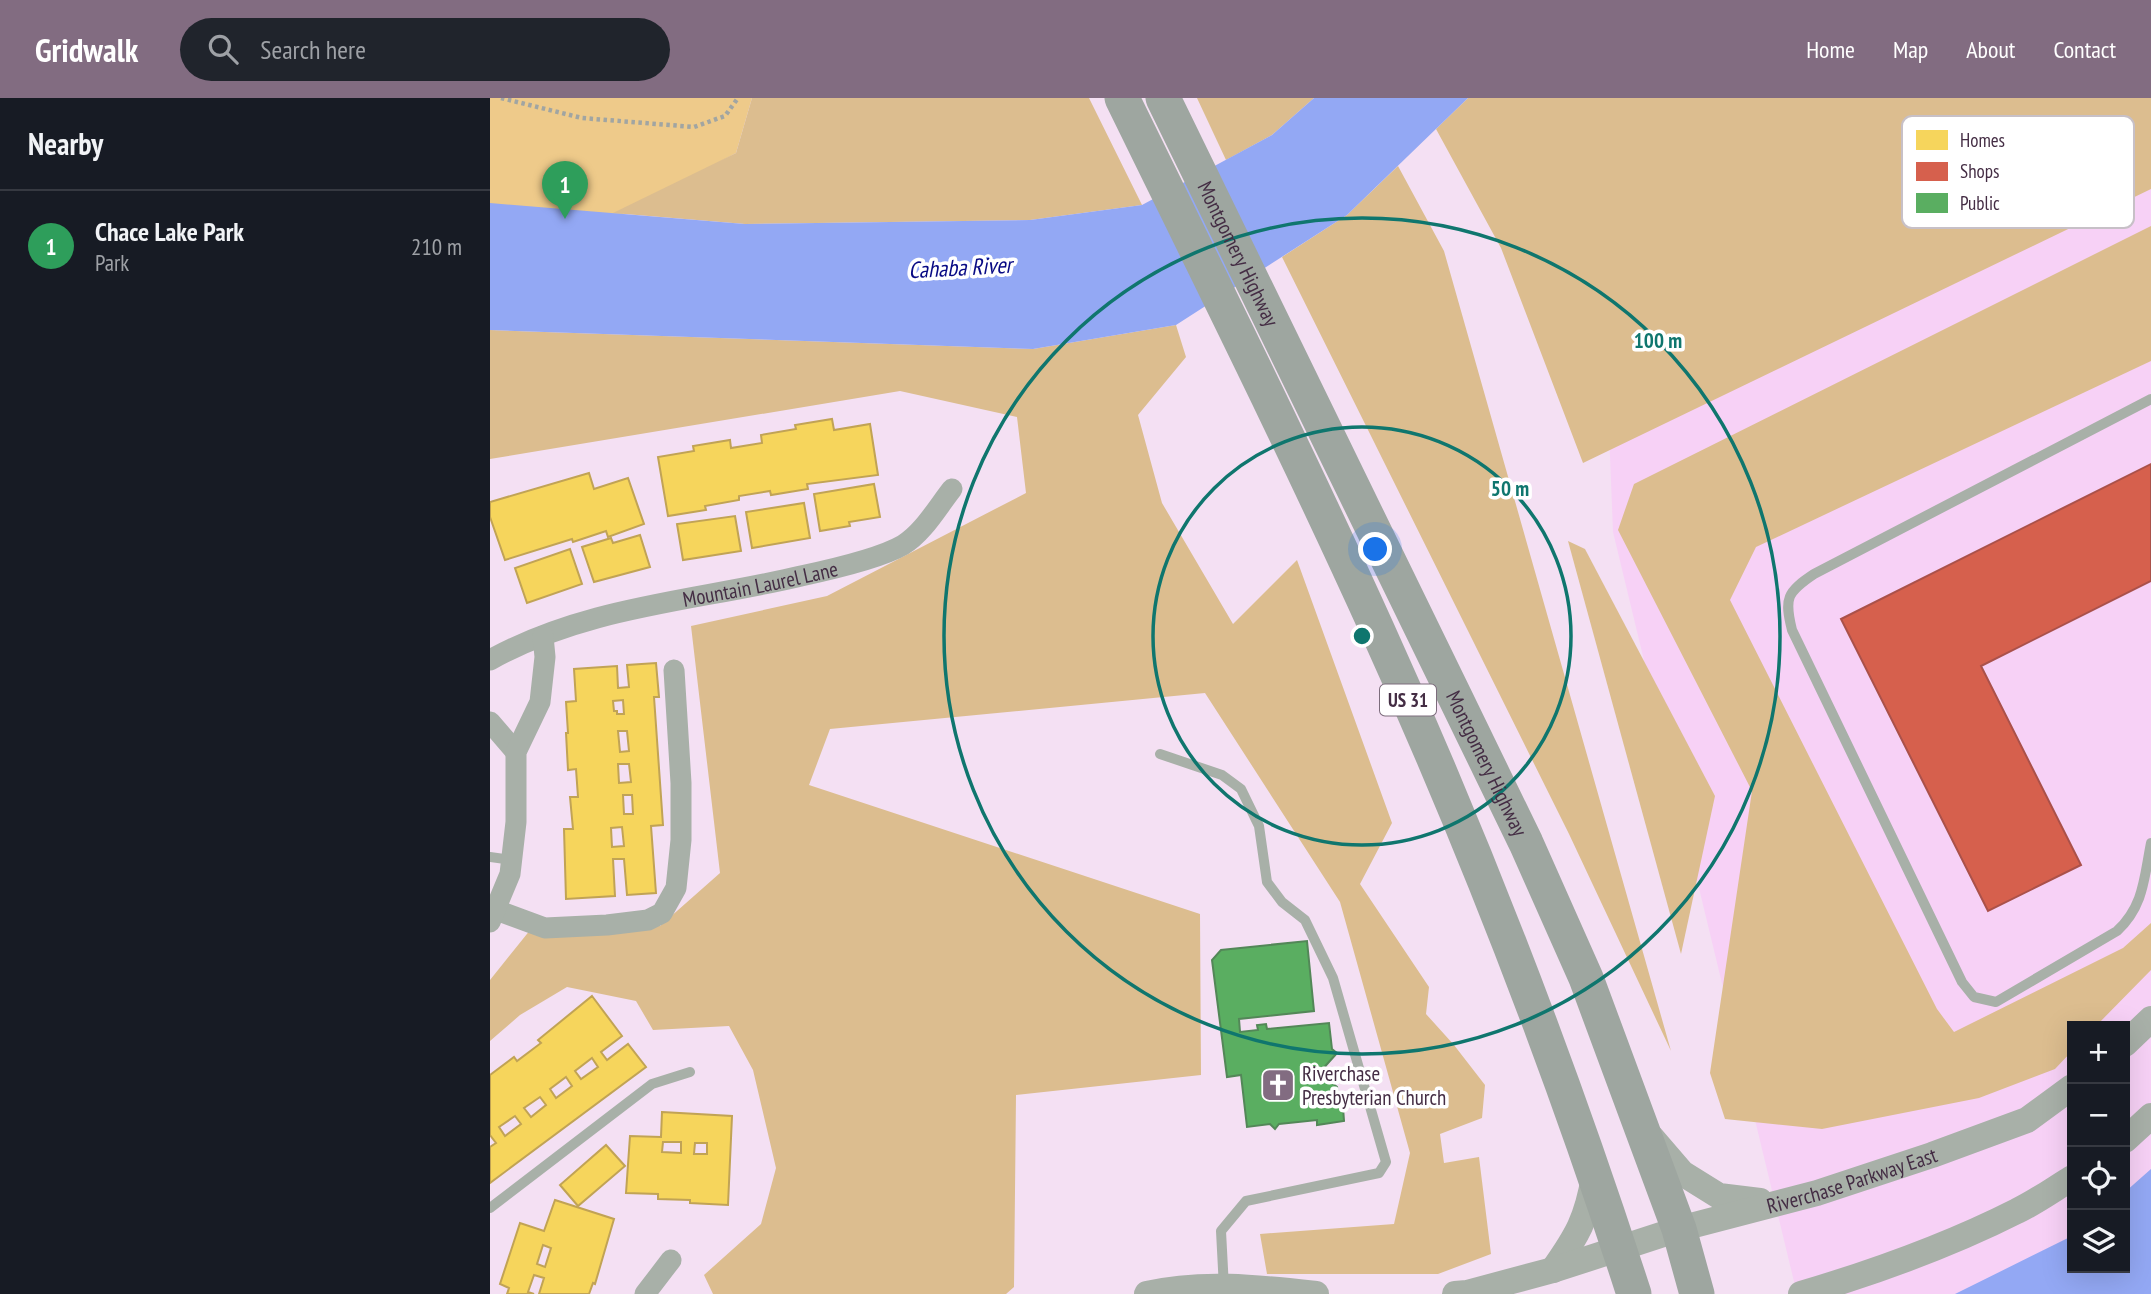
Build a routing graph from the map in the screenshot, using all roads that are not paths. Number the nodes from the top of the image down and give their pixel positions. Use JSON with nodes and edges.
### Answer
{"nodes":[{"id":1,"x":1122,"y":98,"type":"edge"},
{"id":2,"x":1163,"y":98,"type":"edge"},
{"id":3,"x":2151,"y":399,"type":"edge"},
{"id":4,"x":952,"y":489,"type":"dead end"},
{"id":5,"x":543,"y":636,"type":"junction"},
{"id":6,"x":490,"y":660,"type":"edge"},
{"id":7,"x":674,"y":670,"type":"dead end"},
{"id":8,"x":490,"y":723,"type":"edge"},
{"id":9,"x":516,"y":751,"type":"junction"},
{"id":10,"x":1160,"y":754,"type":"dead end"},
{"id":11,"x":2151,"y":844,"type":"edge"},
{"id":12,"x":490,"y":857,"type":"edge"},
{"id":13,"x":512,"y":860,"type":"junction"},
{"id":14,"x":493,"y":916,"type":"edge"},
{"id":15,"x":2151,"y":1019,"type":"edge"},
{"id":16,"x":2130,"y":1039,"type":"edge"},
{"id":17,"x":690,"y":1072,"type":"dead end"},
{"id":18,"x":2067,"y":1091,"type":"edge"},
{"id":19,"x":2151,"y":1116,"type":"edge"},
{"id":20,"x":1643,"y":1126,"type":"junction"},
{"id":21,"x":2130,"y":1135,"type":"edge"},
{"id":22,"x":1594,"y":1175,"type":"junction"},
{"id":23,"x":2067,"y":1181,"type":"edge"},
{"id":24,"x":1817,"y":1193,"type":"junction"},
{"id":25,"x":490,"y":1208,"type":"edge"},
{"id":26,"x":1679,"y":1229,"type":"junction"},
{"id":27,"x":1619,"y":1248,"type":"junction"},
{"id":28,"x":671,"y":1260,"type":"dead end"},
{"id":29,"x":1553,"y":1270,"type":"junction"},
{"id":30,"x":1224,"y":1291,"type":"edge"},
{"id":31,"x":645,"y":1294,"type":"edge"},
{"id":32,"x":1147,"y":1294,"type":"edge"},
{"id":33,"x":1316,"y":1294,"type":"edge"},
{"id":34,"x":1455,"y":1294,"type":"edge"},
{"id":35,"x":1634,"y":1294,"type":"edge"},
{"id":36,"x":1697,"y":1294,"type":"edge"},
{"id":37,"x":1801,"y":1294,"type":"edge"}],
"edges":[{"from":1,"to":22,"type":"main road","name":"Montgomery Highway","number":"US 31"},
{"from":2,"to":20,"type":"main road","name":"Montgomery Highway","number":"US 31"},
{"from":3,"to":11,"type":"lane"},
{"from":4,"to":5,"type":"street","name":"Mountain Laurel Lane"},
{"from":5,"to":6,"type":"street","name":"Mountain Laurel Lane"},
{"from":5,"to":9,"type":"street"},
{"from":7,"to":14,"type":"street"},
{"from":8,"to":9,"type":"street"},
{"from":9,"to":13,"type":"street"},
{"from":10,"to":30,"type":"lane"},
{"from":12,"to":13,"type":"lane"},
{"from":13,"to":14,"type":"street"},
{"from":15,"to":16,"type":"street"},
{"from":17,"to":25,"type":"lane"},
{"from":18,"to":24,"type":"street","name":"Riverchase Parkway East"},
{"from":19,"to":21,"type":"street"},
{"from":20,"to":24,"type":"street"},
{"from":20,"to":26,"type":"main road","name":"Montgomery Highway","number":"US 31"},
{"from":22,"to":27,"type":"main road","name":"Montgomery Highway","number":"US 31"},
{"from":22,"to":29,"type":"street"},
{"from":23,"to":37,"type":"street"},
{"from":24,"to":26,"type":"street","name":"Riverchase Parkway East"},
{"from":26,"to":27,"type":"street","name":"Riverchase Parkway East"},
{"from":26,"to":36,"type":"main road","name":"Montgomery Highway","number":"US 31"},
{"from":27,"to":29,"type":"street","name":"Riverchase Parkway East"},
{"from":27,"to":35,"type":"main road","name":"Montgomery Highway","number":"US 31"},
{"from":28,"to":31,"type":"street"},
{"from":29,"to":34,"type":"street","name":"Riverchase Parkway East"},
{"from":30,"to":32,"type":"street"},
{"from":30,"to":33,"type":"street"}]}
